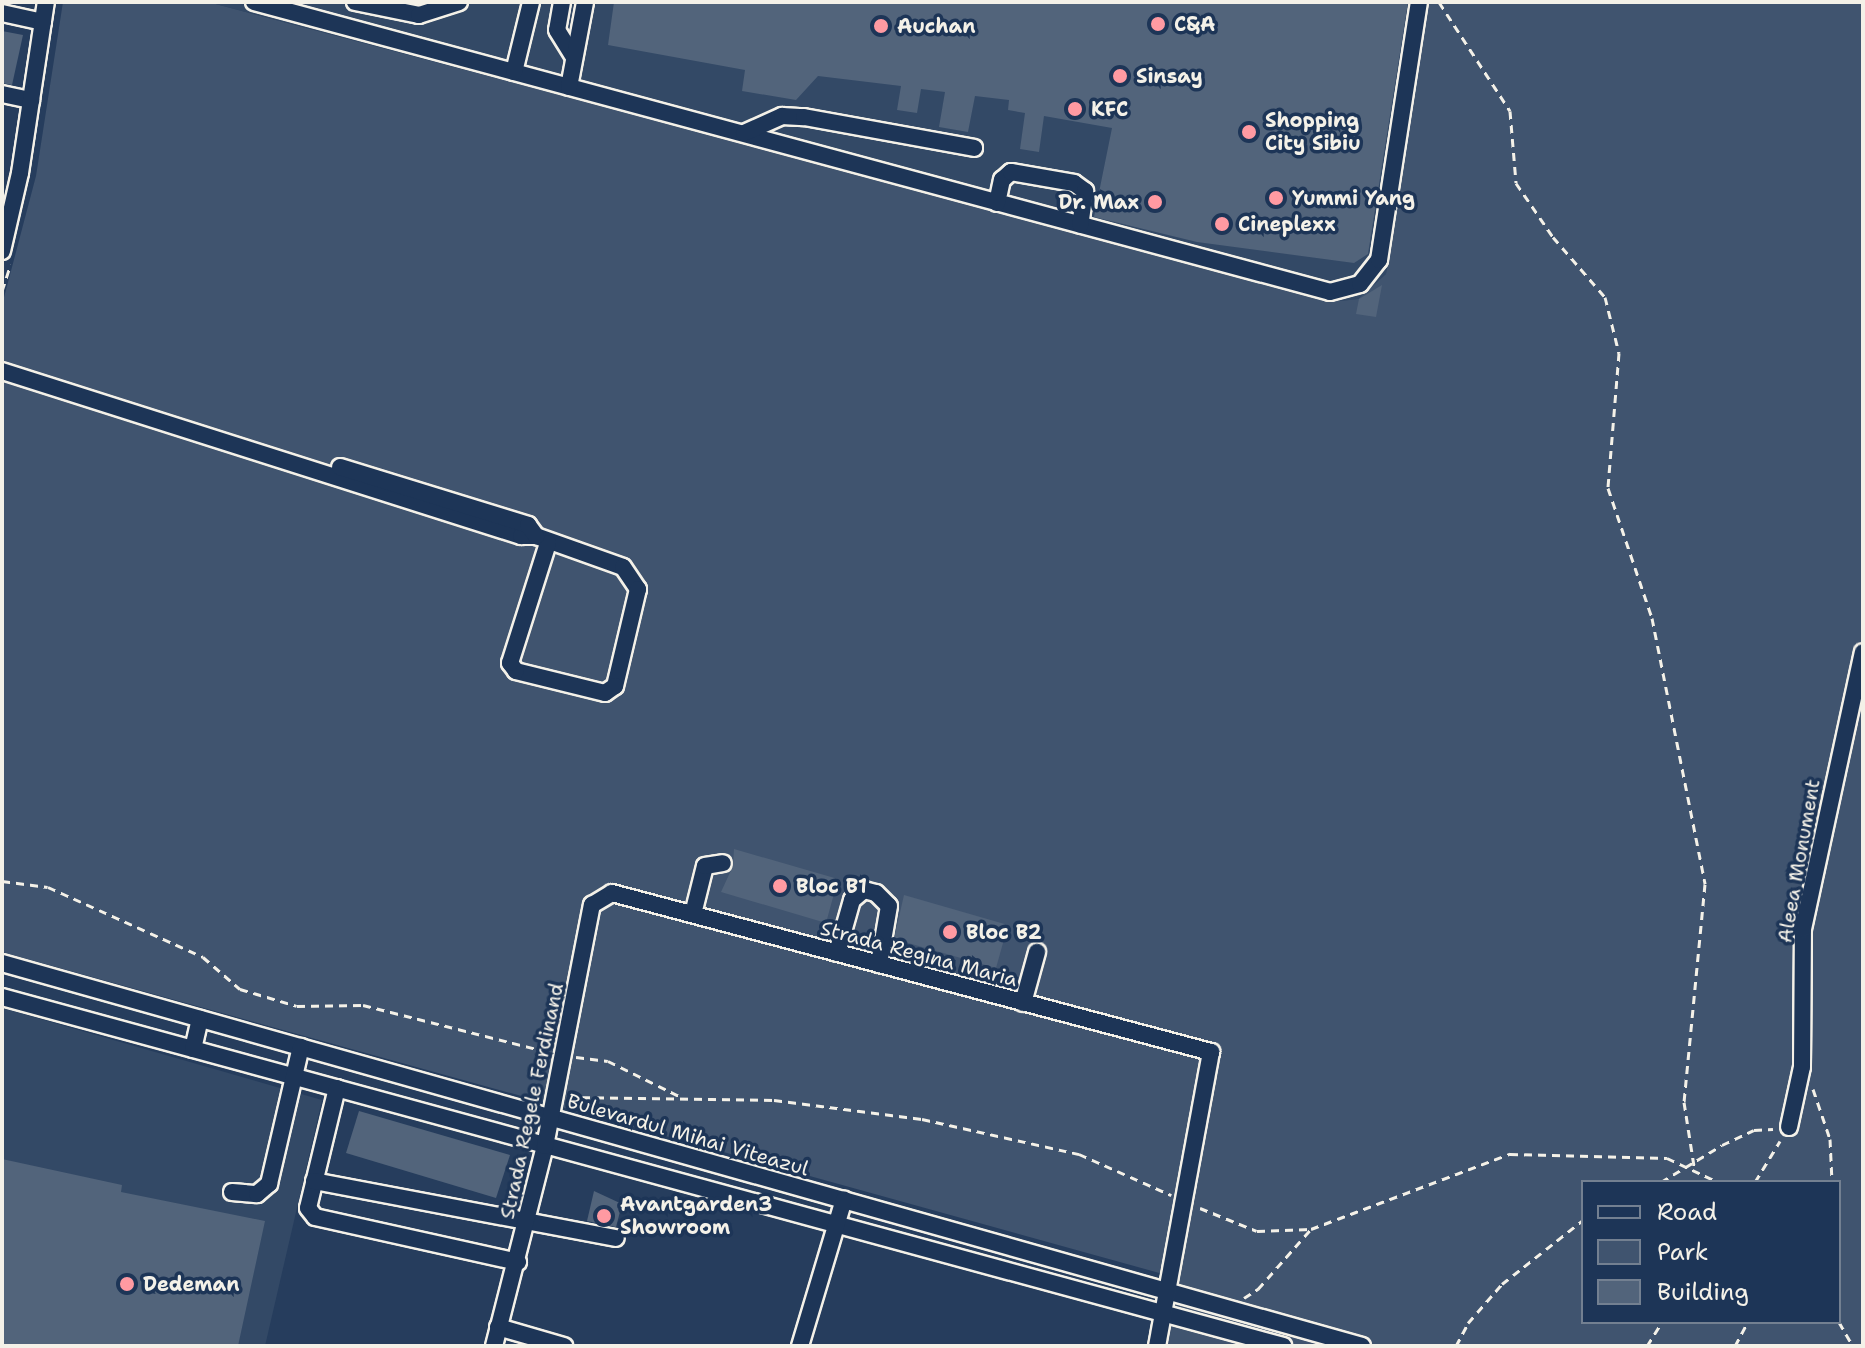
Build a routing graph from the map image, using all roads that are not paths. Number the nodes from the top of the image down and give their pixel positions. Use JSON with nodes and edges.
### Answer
{"nodes":[{"id":1,"x":46,"y":2,"type":"edge"},
{"id":2,"x":254,"y":2,"type":"edge"},
{"id":3,"x":355,"y":2,"type":"edge"},
{"id":4,"x":459,"y":2,"type":"edge"},
{"id":5,"x":531,"y":2,"type":"edge"},
{"id":6,"x":562,"y":2,"type":"edge"},
{"id":7,"x":585,"y":2,"type":"edge"},
{"id":8,"x":1419,"y":2,"type":"edge"},
{"id":9,"x":2,"y":13,"type":"edge"},
{"id":10,"x":43,"y":22,"type":"junction"},
{"id":11,"x":574,"y":57,"type":"junction"},
{"id":12,"x":514,"y":72,"type":"junction"},
{"id":13,"x":569,"y":87,"type":"junction"},
{"id":14,"x":2,"y":94,"type":"edge"},
{"id":15,"x":31,"y":100,"type":"junction"},
{"id":16,"x":744,"y":133,"type":"junction"},
{"id":17,"x":974,"y":148,"type":"dead end"},
{"id":18,"x":2,"y":168,"type":"edge"},
{"id":19,"x":20,"y":173,"type":"junction"},
{"id":20,"x":997,"y":203,"type":"junction"},
{"id":21,"x":1080,"y":225,"type":"junction"},
{"id":22,"x":2,"y":249,"type":"edge"},
{"id":23,"x":2,"y":364,"type":"edge"},
{"id":24,"x":2,"y":371,"type":"edge"},
{"id":25,"x":542,"y":540,"type":"junction"},
{"id":26,"x":1863,"y":652,"type":"edge"},
{"id":27,"x":723,"y":863,"type":"dead end"},
{"id":28,"x":612,"y":893,"type":"joint"},
{"id":29,"x":693,"y":914,"type":"junction"},
{"id":30,"x":1037,"y":952,"type":"dead end"},
{"id":31,"x":837,"y":953,"type":"junction"},
{"id":32,"x":2,"y":963,"type":"edge"},
{"id":33,"x":879,"y":964,"type":"junction"},
{"id":34,"x":2,"y":997,"type":"edge"},
{"id":35,"x":1023,"y":1003,"type":"junction"},
{"id":36,"x":200,"y":1019,"type":"junction"},
{"id":37,"x":301,"y":1047,"type":"junction"},
{"id":38,"x":193,"y":1049,"type":"junction"},
{"id":39,"x":294,"y":1077,"type":"junction"},
{"id":40,"x":337,"y":1088,"type":"junction"},
{"id":41,"x":551,"y":1117,"type":"junction"},
{"id":42,"x":1789,"y":1127,"type":"road end"},
{"id":43,"x":545,"y":1146,"type":"junction"},
{"id":44,"x":314,"y":1181,"type":"junction"},
{"id":45,"x":232,"y":1192,"type":"dead end"},
{"id":46,"x":844,"y":1199,"type":"junction"},
{"id":47,"x":527,"y":1222,"type":"junction"},
{"id":48,"x":836,"y":1225,"type":"junction"},
{"id":49,"x":616,"y":1238,"type":"dead end"},
{"id":50,"x":518,"y":1262,"type":"junction"},
{"id":51,"x":1167,"y":1290,"type":"junction"},
{"id":52,"x":1166,"y":1312,"type":"junction"},
{"id":53,"x":498,"y":1327,"type":"junction"},
{"id":54,"x":494,"y":1346,"type":"edge"},
{"id":55,"x":564,"y":1346,"type":"edge"},
{"id":56,"x":800,"y":1346,"type":"edge"},
{"id":57,"x":1157,"y":1346,"type":"edge"},
{"id":58,"x":1283,"y":1346,"type":"edge"},
{"id":59,"x":1362,"y":1346,"type":"edge"}],
"edges":[{"from":1,"to":10,"type":"street"},
{"from":2,"to":12,"type":"street"},
{"from":3,"to":4,"type":"street"},
{"from":5,"to":12,"type":"street"},
{"from":6,"to":11,"type":"street"},
{"from":7,"to":11,"type":"street"},
{"from":8,"to":21,"type":"street"},
{"from":9,"to":10,"type":"street"},
{"from":10,"to":15,"type":"street"},
{"from":11,"to":13,"type":"street"},
{"from":12,"to":13,"type":"street"},
{"from":13,"to":16,"type":"street"},
{"from":14,"to":15,"type":"street"},
{"from":15,"to":19,"type":"street"},
{"from":16,"to":17,"type":"street"},
{"from":16,"to":20,"type":"street"},
{"from":18,"to":19,"type":"street"},
{"from":19,"to":22,"type":"street"},
{"from":20,"to":21,"type":"street"},
{"from":20,"to":21,"type":"street"},
{"from":23,"to":25,"type":"street"},
{"from":24,"to":25,"type":"street"},
{"from":25,"to":25,"type":"street"},
{"from":26,"to":42,"type":"street","name":"Aleea Monument"},
{"from":27,"to":29,"type":"street"},
{"from":28,"to":29,"type":"street","name":"Strada Regina Maria"},
{"from":28,"to":41,"type":"street","name":"Strada Regele Ferdinand"},
{"from":29,"to":31,"type":"street","name":"Strada Regina Maria"},
{"from":30,"to":35,"type":"street"},
{"from":31,"to":33,"type":"street","name":"Strada Regina Maria"},
{"from":31,"to":33,"type":"street"},
{"from":32,"to":36,"type":"street","name":"Bulevardul Mihai Viteazul"},
{"from":33,"to":35,"type":"street","name":"Strada Regina Maria"},
{"from":34,"to":38,"type":"street"},
{"from":35,"to":51,"type":"street","name":"Strada Regina Maria"},
{"from":36,"to":37,"type":"street","name":"Bulevardul Mihai Viteazul"},
{"from":36,"to":38,"type":"street"},
{"from":37,"to":39,"type":"street"},
{"from":37,"to":41,"type":"street","name":"Bulevardul Mihai Viteazul"},
{"from":38,"to":39,"type":"street"},
{"from":39,"to":40,"type":"street"},
{"from":39,"to":45,"type":"street"},
{"from":40,"to":43,"type":"street"},
{"from":40,"to":44,"type":"street"},
{"from":41,"to":43,"type":"street","name":"Strada Regele Ferdinand"},
{"from":41,"to":46,"type":"street","name":"Bulevardul Mihai Viteazul"},
{"from":43,"to":47,"type":"street","name":"Strada Regele Ferdinand"},
{"from":43,"to":48,"type":"street"},
{"from":44,"to":47,"type":"street"},
{"from":44,"to":50,"type":"street"},
{"from":46,"to":48,"type":"street"},
{"from":46,"to":51,"type":"street","name":"Bulevardul Mihai Viteazul"},
{"from":47,"to":49,"type":"street"},
{"from":47,"to":50,"type":"street","name":"Strada Regele Ferdinand"},
{"from":48,"to":52,"type":"street"},
{"from":48,"to":56,"type":"street"},
{"from":50,"to":53,"type":"street","name":"Strada Regele Ferdinand"},
{"from":51,"to":52,"type":"street"},
{"from":51,"to":59,"type":"street","name":"Bulevardul Mihai Viteazul"},
{"from":52,"to":57,"type":"street"},
{"from":52,"to":58,"type":"street"},
{"from":53,"to":54,"type":"street","name":"Strada Regele Ferdinand"},
{"from":53,"to":55,"type":"street"}]}
